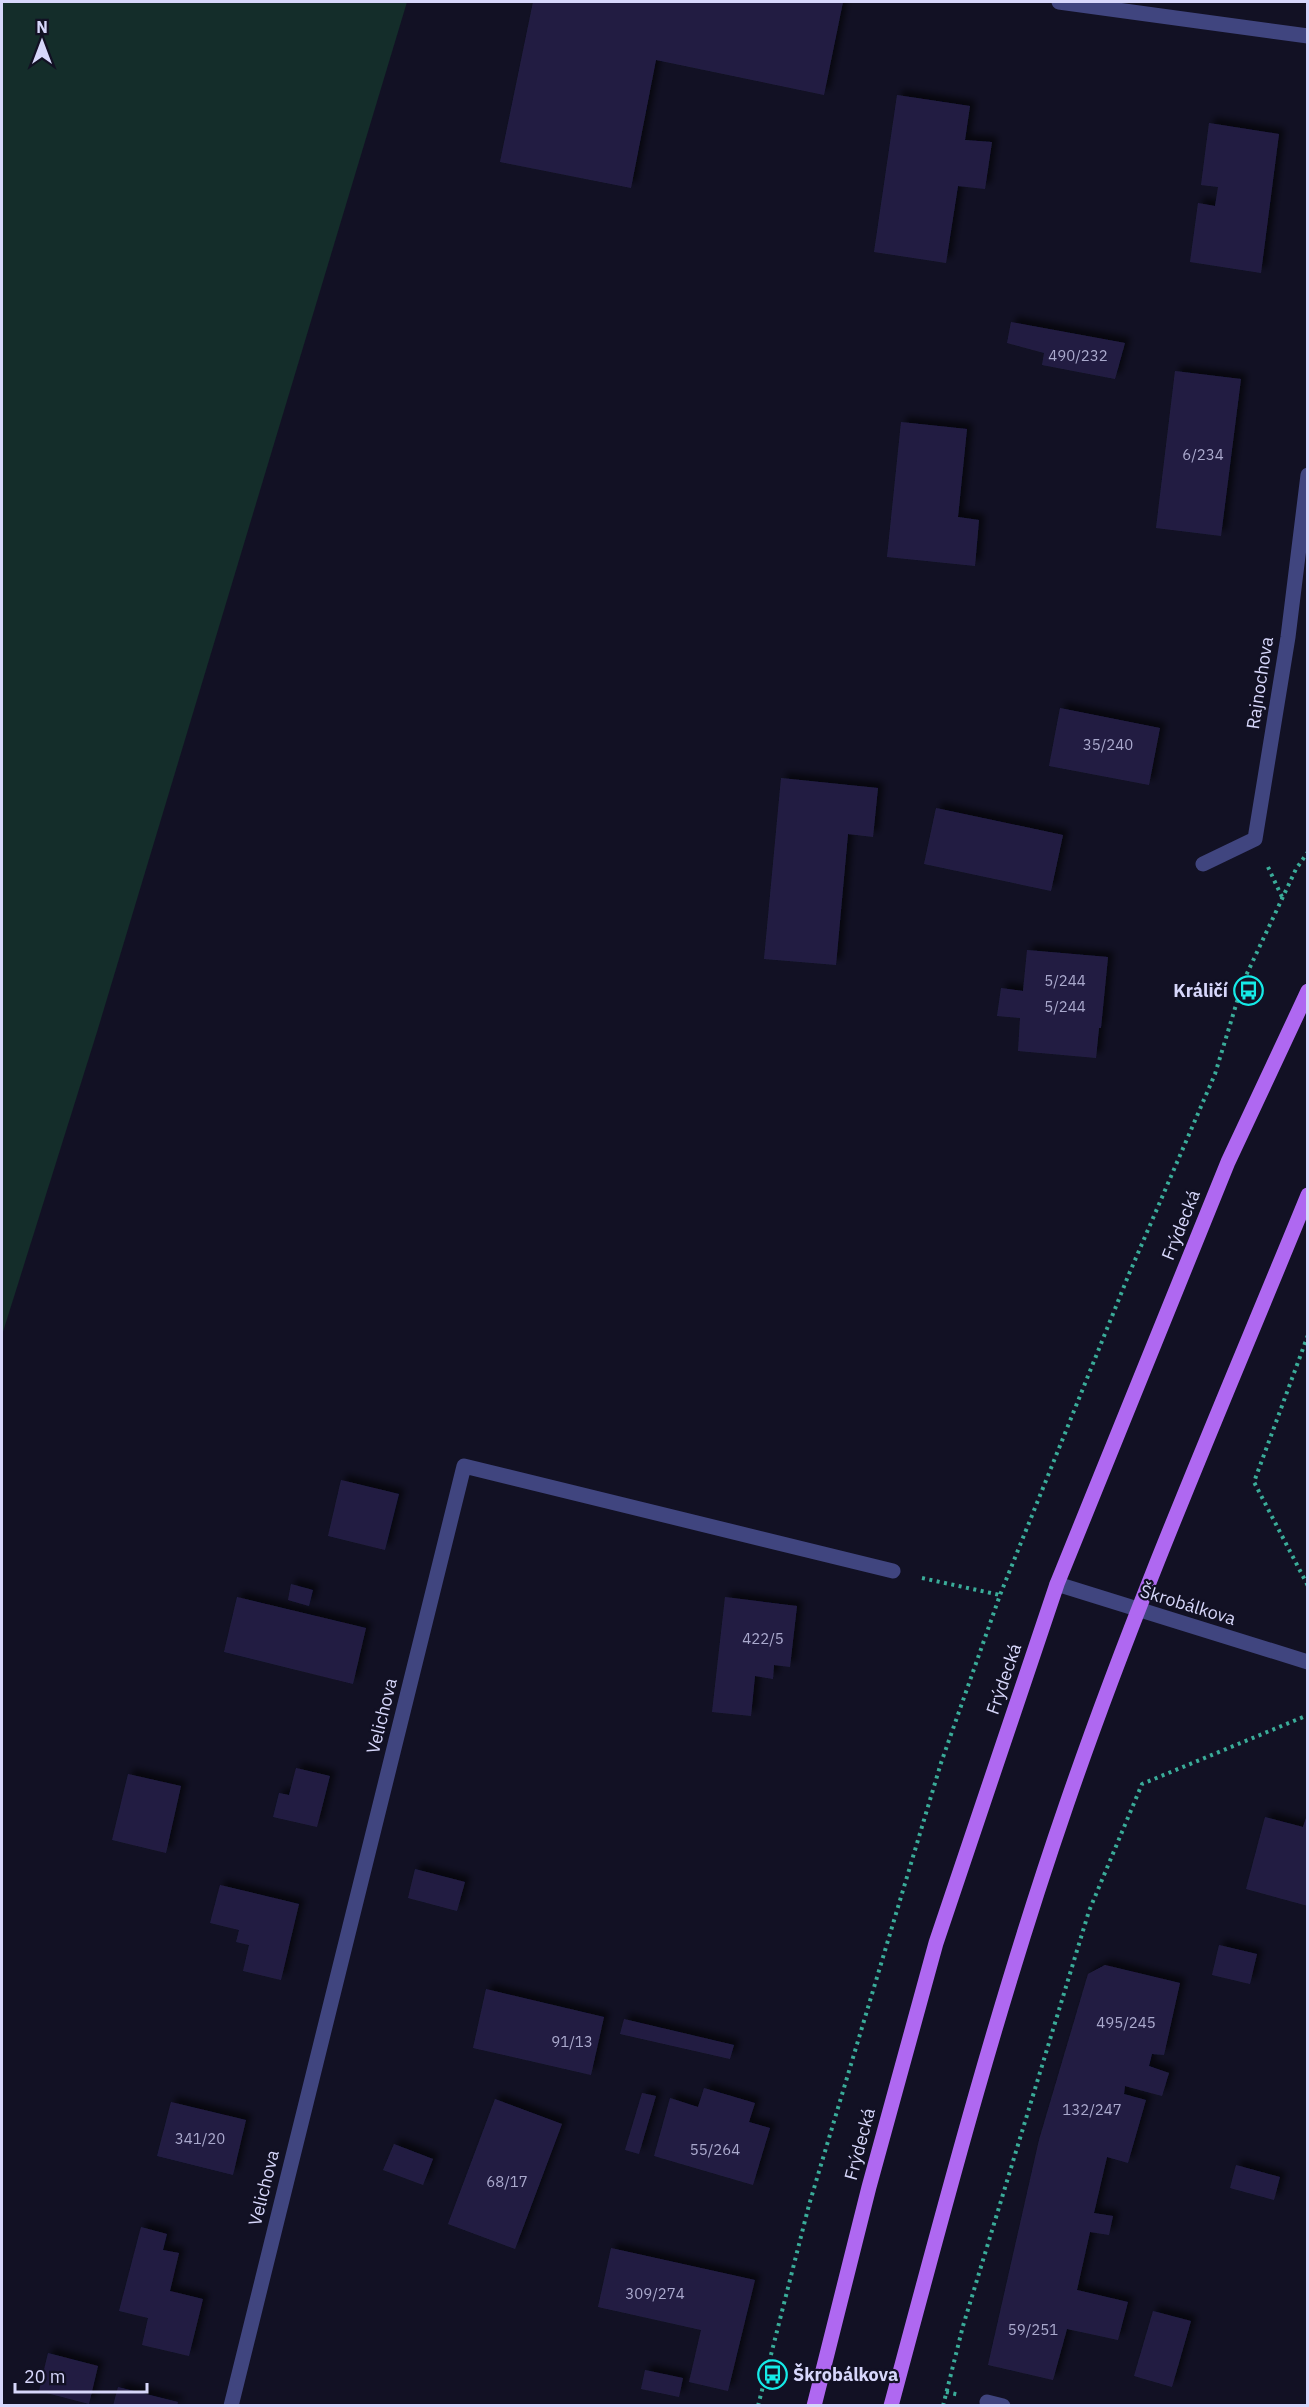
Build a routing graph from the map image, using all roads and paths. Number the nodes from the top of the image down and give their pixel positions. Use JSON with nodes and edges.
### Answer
{"nodes":[{"id":1,"x":1059,"y":2,"type":"edge"},
{"id":2,"x":1308,"y":36,"type":"edge"},
{"id":3,"x":1308,"y":475,"type":"edge"},
{"id":4,"x":1308,"y":852,"type":"edge"},
{"id":5,"x":1203,"y":864,"type":"dead end"},
{"id":6,"x":1308,"y":991,"type":"edge"},
{"id":7,"x":1308,"y":1195,"type":"edge"},
{"id":8,"x":1308,"y":1335,"type":"edge"},
{"id":9,"x":893,"y":1571,"type":"joint"},
{"id":10,"x":1057,"y":1584,"type":"junction"},
{"id":11,"x":1308,"y":1586,"type":"edge"},
{"id":12,"x":1000,"y":1595,"type":"junction"},
{"id":13,"x":1138,"y":1610,"type":"junction"},
{"id":14,"x":1308,"y":1662,"type":"edge"},
{"id":15,"x":1308,"y":1715,"type":"edge"},
{"id":16,"x":987,"y":2402,"type":"dead end"},
{"id":17,"x":231,"y":2406,"type":"edge"},
{"id":18,"x":758,"y":2406,"type":"edge"},
{"id":19,"x":814,"y":2406,"type":"edge"},
{"id":20,"x":891,"y":2406,"type":"edge"},
{"id":21,"x":943,"y":2406,"type":"edge"},
{"id":22,"x":1003,"y":2406,"type":"edge"}],
"edges":[{"from":1,"to":2,"type":"street"},
{"from":3,"to":5,"type":"street","name":"Rajnochova"},
{"from":4,"to":12,"type":"path"},
{"from":6,"to":10,"type":"main road","name":"Frýdecká"},
{"from":7,"to":13,"type":"main road"},
{"from":8,"to":11,"type":"path"},
{"from":9,"to":12,"type":"path"},
{"from":9,"to":17,"type":"street","name":"Velichova"},
{"from":10,"to":13,"type":"street","name":"Škrobálkova"},
{"from":10,"to":19,"type":"main road","name":"Frýdecká"},
{"from":12,"to":18,"type":"path"},
{"from":13,"to":14,"type":"street","name":"Škrobálkova"},
{"from":13,"to":20,"type":"main road"},
{"from":15,"to":21,"type":"path"},
{"from":16,"to":22,"type":"street"}]}
